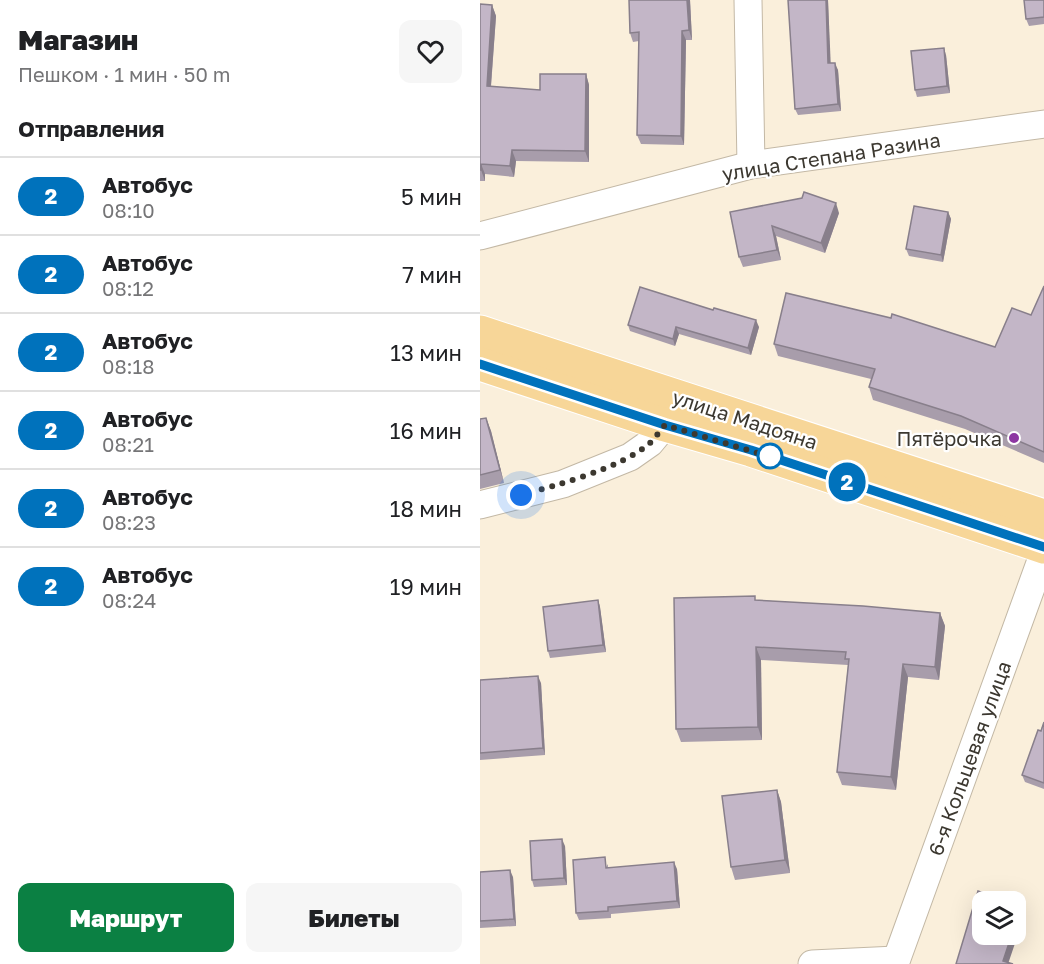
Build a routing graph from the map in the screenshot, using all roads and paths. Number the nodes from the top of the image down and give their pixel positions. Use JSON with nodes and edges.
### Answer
{"nodes":[{"id":1,"x":748,"y":0,"type":"edge"},
{"id":2,"x":1044,"y":124,"type":"edge"},
{"id":3,"x":751,"y":165,"type":"junction"},
{"id":4,"x":480,"y":236,"type":"edge"},
{"id":5,"x":480,"y":332,"type":"edge"},
{"id":6,"x":480,"y":364,"type":"edge"},
{"id":7,"x":665,"y":425,"type":"junction"},
{"id":8,"x":480,"y":505,"type":"edge"},
{"id":9,"x":1044,"y":516,"type":"edge"},
{"id":10,"x":1044,"y":547,"type":"edge"},
{"id":11,"x":1044,"y":552,"type":"edge"},
{"id":12,"x":896,"y":962,"type":"edge"},
{"id":13,"x":812,"y":964,"type":"edge"}],
"edges":[{"from":1,"to":3,"type":"street"},
{"from":2,"to":3,"type":"street","name":"улица Степана Разина"},
{"from":3,"to":4,"type":"street","name":"улица Степана Разина"},
{"from":5,"to":9,"type":"main road","name":"улица Мадояна"},
{"from":6,"to":7,"type":"main road","name":"улица Мадояна"},
{"from":7,"to":8,"type":"street"},
{"from":7,"to":10,"type":"main road","name":"улица Мадояна"},
{"from":11,"to":12,"type":"street","name":"6-я Кольцевая улица"},
{"from":12,"to":13,"type":"street"}]}
